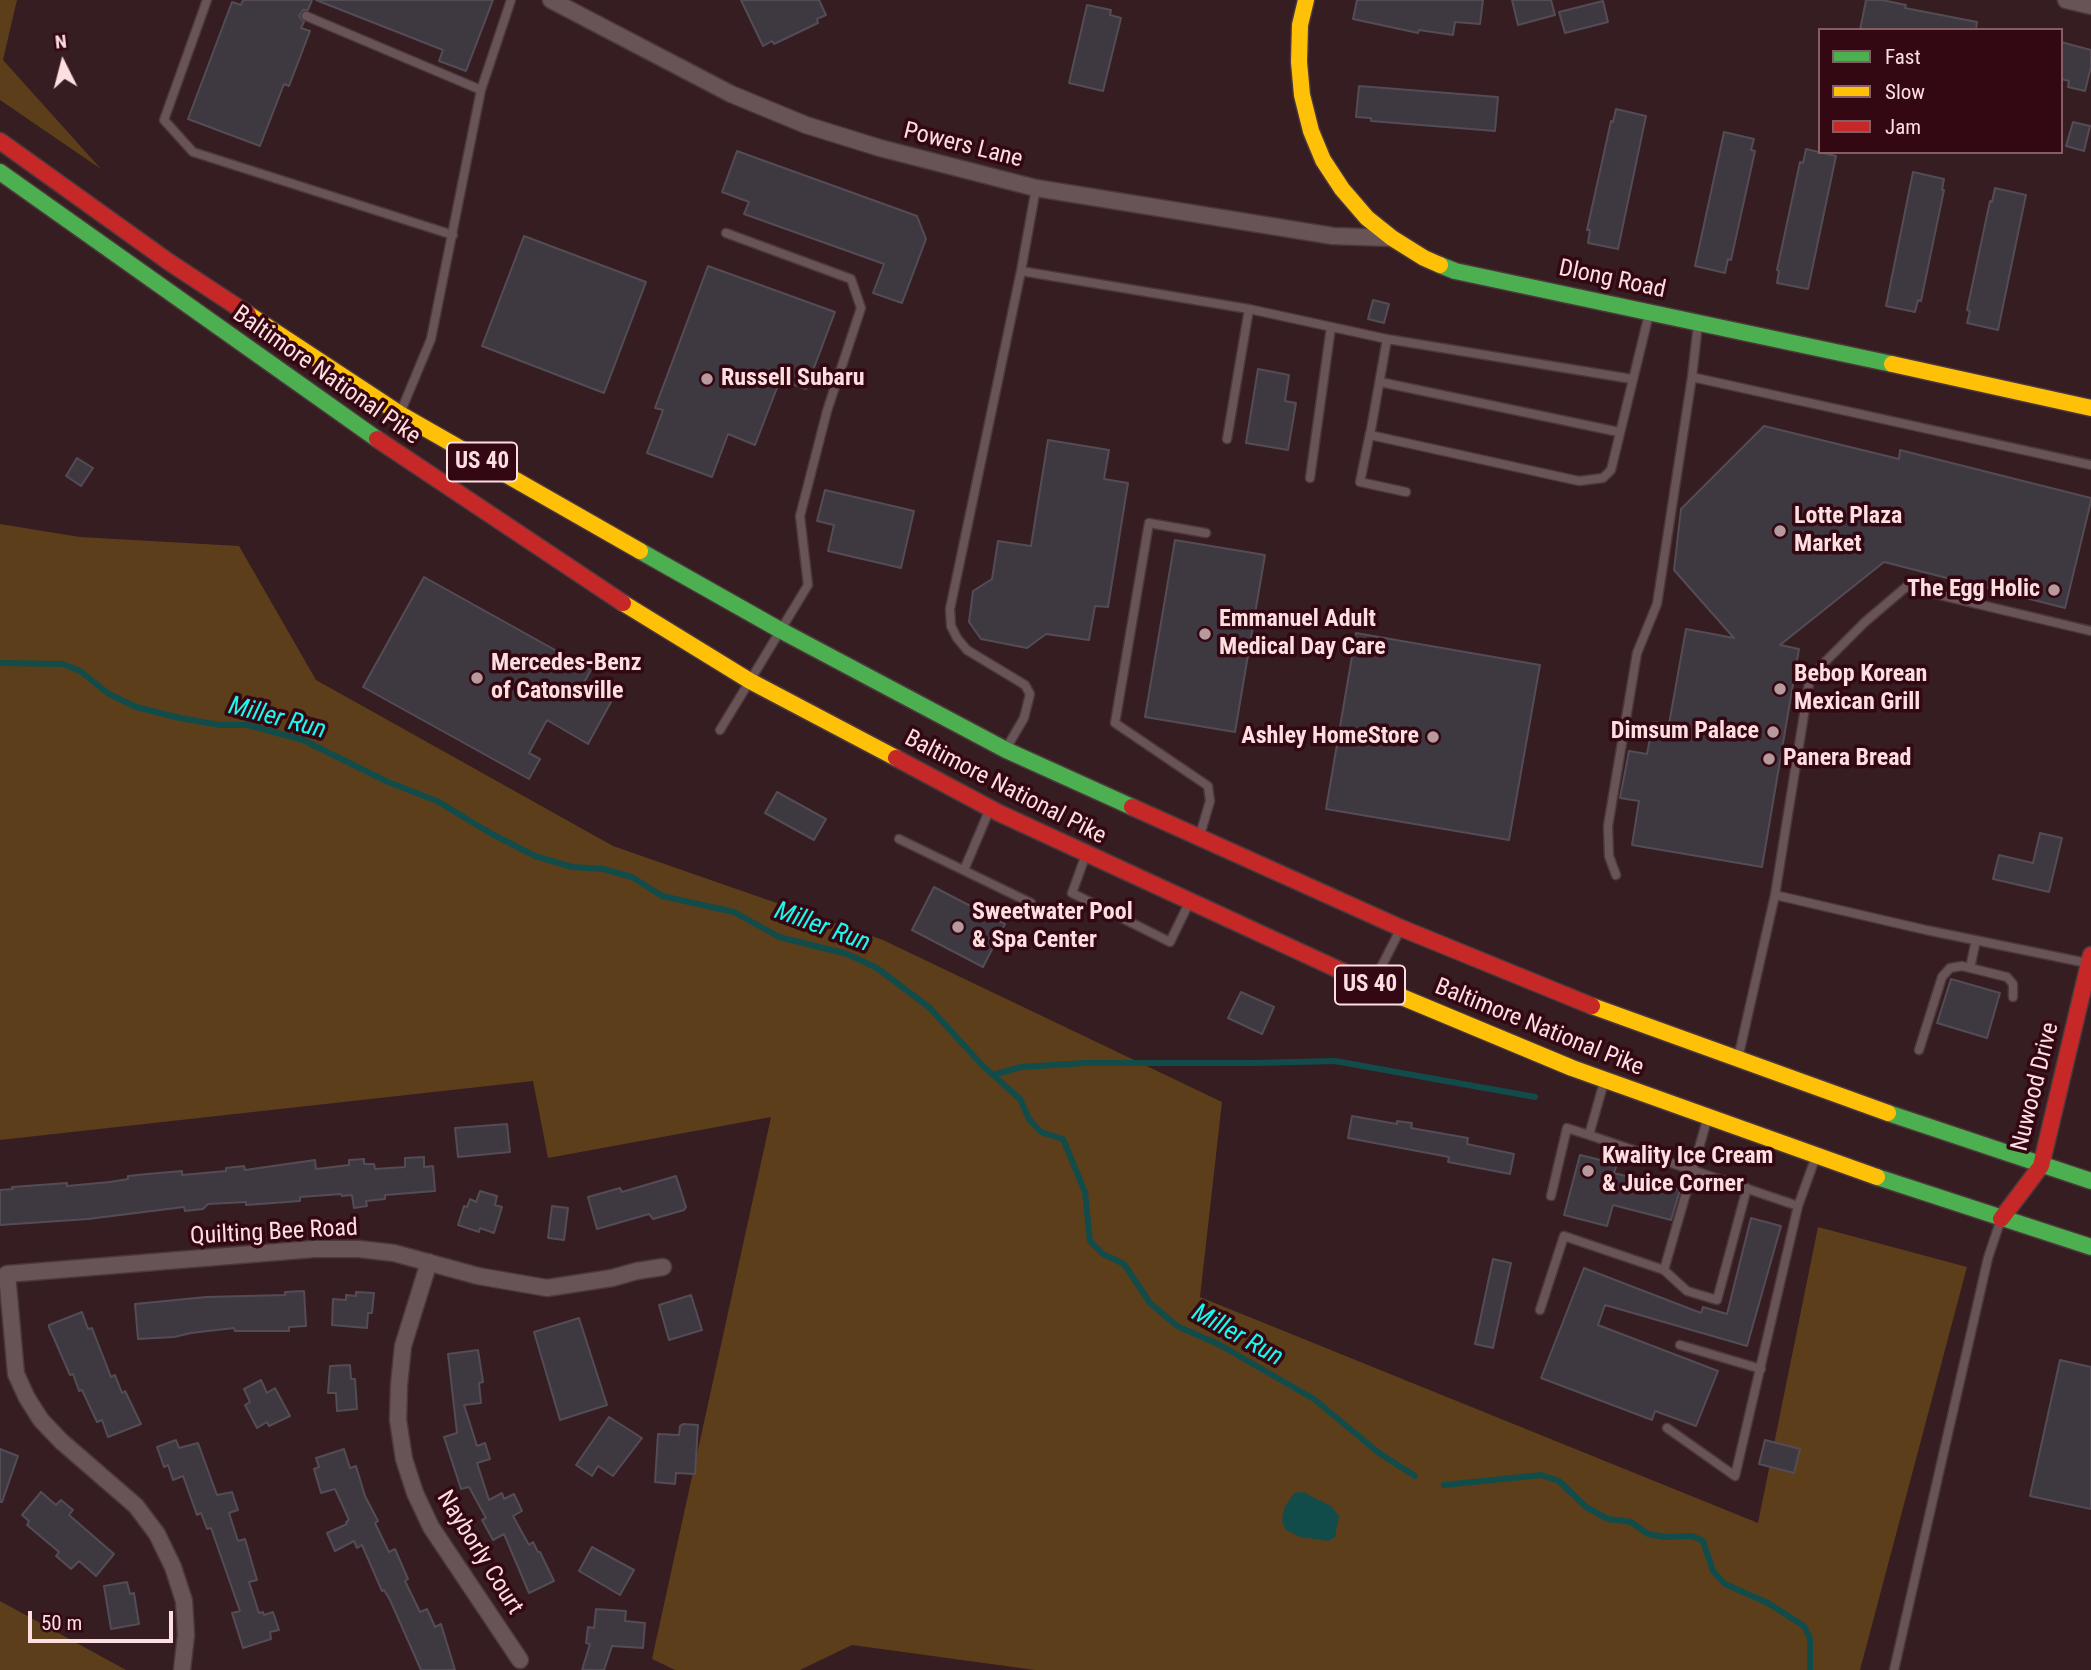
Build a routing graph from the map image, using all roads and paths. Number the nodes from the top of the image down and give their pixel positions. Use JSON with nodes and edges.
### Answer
{"nodes":[{"id":1,"x":207,"y":0,"type":"edge"},
{"id":2,"x":511,"y":0,"type":"edge"},
{"id":3,"x":551,"y":0,"type":"edge"},
{"id":4,"x":1306,"y":0,"type":"edge"},
{"id":5,"x":2066,"y":0,"type":"edge"},
{"id":6,"x":2091,"y":6,"type":"edge"},
{"id":7,"x":306,"y":16,"type":"dead end"},
{"id":8,"x":481,"y":90,"type":"junction"},
{"id":9,"x":0,"y":141,"type":"edge"},
{"id":10,"x":0,"y":172,"type":"edge"},
{"id":11,"x":1036,"y":188,"type":"junction"},
{"id":12,"x":726,"y":233,"type":"dead end"},
{"id":13,"x":453,"y":235,"type":"junction"},
{"id":14,"x":1392,"y":238,"type":"junction"},
{"id":15,"x":1021,"y":271,"type":"junction"},
{"id":16,"x":1249,"y":309,"type":"junction"},
{"id":17,"x":1650,"y":311,"type":"junction"},
{"id":18,"x":1698,"y":321,"type":"junction"},
{"id":19,"x":1331,"y":327,"type":"junction"},
{"id":20,"x":1387,"y":339,"type":"junction"},
{"id":21,"x":1692,"y":377,"type":"junction"},
{"id":22,"x":1632,"y":379,"type":"junction"},
{"id":23,"x":1380,"y":382,"type":"junction"},
{"id":24,"x":2091,"y":408,"type":"edge"},
{"id":25,"x":400,"y":414,"type":"junction"},
{"id":26,"x":1619,"y":432,"type":"junction"},
{"id":27,"x":1370,"y":433,"type":"junction"},
{"id":28,"x":1227,"y":439,"type":"dead end"},
{"id":29,"x":2091,"y":465,"type":"edge"},
{"id":30,"x":1310,"y":478,"type":"dead end"},
{"id":31,"x":1406,"y":492,"type":"dead end"},
{"id":32,"x":1206,"y":533,"type":"dead end"},
{"id":33,"x":780,"y":631,"type":"junction"},
{"id":34,"x":2091,"y":631,"type":"edge"},
{"id":35,"x":750,"y":681,"type":"junction"},
{"id":36,"x":720,"y":730,"type":"dead end"},
{"id":37,"x":1006,"y":750,"type":"junction"},
{"id":38,"x":990,"y":808,"type":"junction"},
{"id":39,"x":1199,"y":838,"type":"junction"},
{"id":40,"x":900,"y":839,"type":"dead end"},
{"id":41,"x":1086,"y":854,"type":"junction"},
{"id":42,"x":964,"y":870,"type":"junction"},
{"id":43,"x":1616,"y":875,"type":"dead end"},
{"id":44,"x":1775,"y":895,"type":"junction"},
{"id":45,"x":1189,"y":902,"type":"junction"},
{"id":46,"x":1031,"y":903,"type":"dead end"},
{"id":47,"x":1401,"y":928,"type":"junction"},
{"id":48,"x":1976,"y":940,"type":"junction"},
{"id":49,"x":2090,"y":961,"type":"edge"},
{"id":50,"x":1970,"y":968,"type":"junction"},
{"id":51,"x":1372,"y":985,"type":"junction"},
{"id":52,"x":2012,"y":997,"type":"dead end"},
{"id":53,"x":1919,"y":1051,"type":"dead end"},
{"id":54,"x":1737,"y":1060,"type":"junction"},
{"id":55,"x":1605,"y":1080,"type":"junction"},
{"id":56,"x":1708,"y":1117,"type":"junction"},
{"id":57,"x":1589,"y":1135,"type":"junction"},
{"id":58,"x":1816,"y":1156,"type":"junction"},
{"id":59,"x":2041,"y":1166,"type":"junction"},
{"id":60,"x":1693,"y":1169,"type":"junction"},
{"id":61,"x":2091,"y":1181,"type":"edge"},
{"id":62,"x":1746,"y":1188,"type":"junction"},
{"id":63,"x":1551,"y":1196,"type":"dead end"},
{"id":64,"x":1798,"y":1206,"type":"junction"},
{"id":65,"x":2001,"y":1219,"type":"junction"},
{"id":66,"x":2091,"y":1247,"type":"edge"},
{"id":67,"x":429,"y":1262,"type":"junction"},
{"id":68,"x":663,"y":1267,"type":"dead end"},
{"id":69,"x":1664,"y":1270,"type":"junction"},
{"id":70,"x":1539,"y":1310,"type":"dead end"},
{"id":71,"x":1680,"y":1345,"type":"dead end"},
{"id":72,"x":1761,"y":1369,"type":"junction"},
{"id":73,"x":1667,"y":1428,"type":"dead end"},
{"id":74,"x":520,"y":1660,"type":"dead end"},
{"id":75,"x":182,"y":1670,"type":"edge"},
{"id":76,"x":1894,"y":1670,"type":"edge"}],
"edges":[{"from":1,"to":13,"type":"lane"},
{"from":2,"to":8,"type":"lane"},
{"from":3,"to":11,"type":"street","name":"Powers Lane"},
{"from":4,"to":14,"type":"main road","name":"Dlong Road"},
{"from":5,"to":6,"type":"street"},
{"from":7,"to":8,"type":"lane"},
{"from":8,"to":13,"type":"lane"},
{"from":9,"to":25,"type":"main road","name":"Baltimore National Pike","number":"US 40"},
{"from":10,"to":35,"type":"main road","name":"Baltimore National Pike","number":"US 40"},
{"from":11,"to":14,"type":"street","name":"Powers Lane"},
{"from":11,"to":15,"type":"lane"},
{"from":12,"to":33,"type":"lane"},
{"from":13,"to":25,"type":"lane"},
{"from":14,"to":17,"type":"main road","name":"Dlong Road"},
{"from":15,"to":16,"type":"lane"},
{"from":15,"to":37,"type":"lane"},
{"from":16,"to":19,"type":"lane"},
{"from":16,"to":28,"type":"lane"},
{"from":17,"to":18,"type":"main road","name":"Dlong Road"},
{"from":17,"to":22,"type":"lane"},
{"from":18,"to":21,"type":"lane"},
{"from":18,"to":24,"type":"main road","name":"Dlong Road"},
{"from":19,"to":20,"type":"lane"},
{"from":19,"to":30,"type":"lane"},
{"from":20,"to":22,"type":"lane"},
{"from":20,"to":23,"type":"lane"},
{"from":21,"to":29,"type":"lane"},
{"from":21,"to":43,"type":"lane"},
{"from":22,"to":26,"type":"lane"},
{"from":23,"to":26,"type":"lane"},
{"from":23,"to":27,"type":"lane"},
{"from":25,"to":33,"type":"main road","name":"Baltimore National Pike","number":"US 40"},
{"from":26,"to":27,"type":"lane"},
{"from":27,"to":31,"type":"lane"},
{"from":32,"to":39,"type":"lane"},
{"from":33,"to":35,"type":"lane"},
{"from":33,"to":37,"type":"main road","name":"Baltimore National Pike","number":"US 40"},
{"from":34,"to":44,"type":"lane"},
{"from":35,"to":36,"type":"lane"},
{"from":35,"to":38,"type":"main road","name":"Baltimore National Pike","number":"US 40"},
{"from":37,"to":39,"type":"main road","name":"Baltimore National Pike","number":"US 40"},
{"from":38,"to":41,"type":"main road","name":"Baltimore National Pike","number":"US 40"},
{"from":38,"to":42,"type":"lane"},
{"from":39,"to":47,"type":"main road","name":"Baltimore National Pike","number":"US 40"},
{"from":40,"to":42,"type":"lane"},
{"from":41,"to":45,"type":"main road","name":"Baltimore National Pike","number":"US 40"},
{"from":41,"to":45,"type":"lane"},
{"from":42,"to":46,"type":"lane"},
{"from":44,"to":48,"type":"lane"},
{"from":44,"to":54,"type":"lane"},
{"from":45,"to":51,"type":"main road","name":"Baltimore National Pike","number":"US 40"},
{"from":47,"to":51,"type":"lane"},
{"from":47,"to":54,"type":"main road","name":"Baltimore National Pike","number":"US 40"},
{"from":48,"to":49,"type":"lane"},
{"from":48,"to":50,"type":"lane"},
{"from":49,"to":59,"type":"main road","name":"Nuwood Drive"},
{"from":50,"to":52,"type":"lane"},
{"from":50,"to":53,"type":"lane"},
{"from":51,"to":55,"type":"main road","name":"Baltimore National Pike","number":"US 40"},
{"from":54,"to":59,"type":"main road","name":"Baltimore National Pike","number":"US 40"},
{"from":55,"to":56,"type":"main road","name":"Baltimore National Pike","number":"US 40"},
{"from":55,"to":57,"type":"lane"},
{"from":56,"to":58,"type":"main road","name":"Baltimore National Pike","number":"US 40"},
{"from":56,"to":60,"type":"lane"},
{"from":57,"to":60,"type":"lane"},
{"from":57,"to":63,"type":"lane"},
{"from":58,"to":64,"type":"lane"},
{"from":58,"to":65,"type":"main road","name":"Baltimore National Pike","number":"US 40"},
{"from":59,"to":61,"type":"main road","name":"Baltimore National Pike","number":"US 40"},
{"from":59,"to":65,"type":"main road","name":"Nuwood Drive"},
{"from":60,"to":62,"type":"lane"},
{"from":60,"to":69,"type":"lane"},
{"from":62,"to":64,"type":"lane"},
{"from":62,"to":69,"type":"lane"},
{"from":64,"to":72,"type":"lane"},
{"from":65,"to":66,"type":"main road","name":"Baltimore National Pike","number":"US 40"},
{"from":65,"to":76,"type":"lane"},
{"from":67,"to":68,"type":"street","name":"Quilting Bee Road"},
{"from":67,"to":74,"type":"street","name":"Nayborly Court"},
{"from":67,"to":75,"type":"street","name":"Quilting Bee Road"},
{"from":69,"to":70,"type":"lane"},
{"from":71,"to":72,"type":"lane"},
{"from":72,"to":73,"type":"lane"}]}
